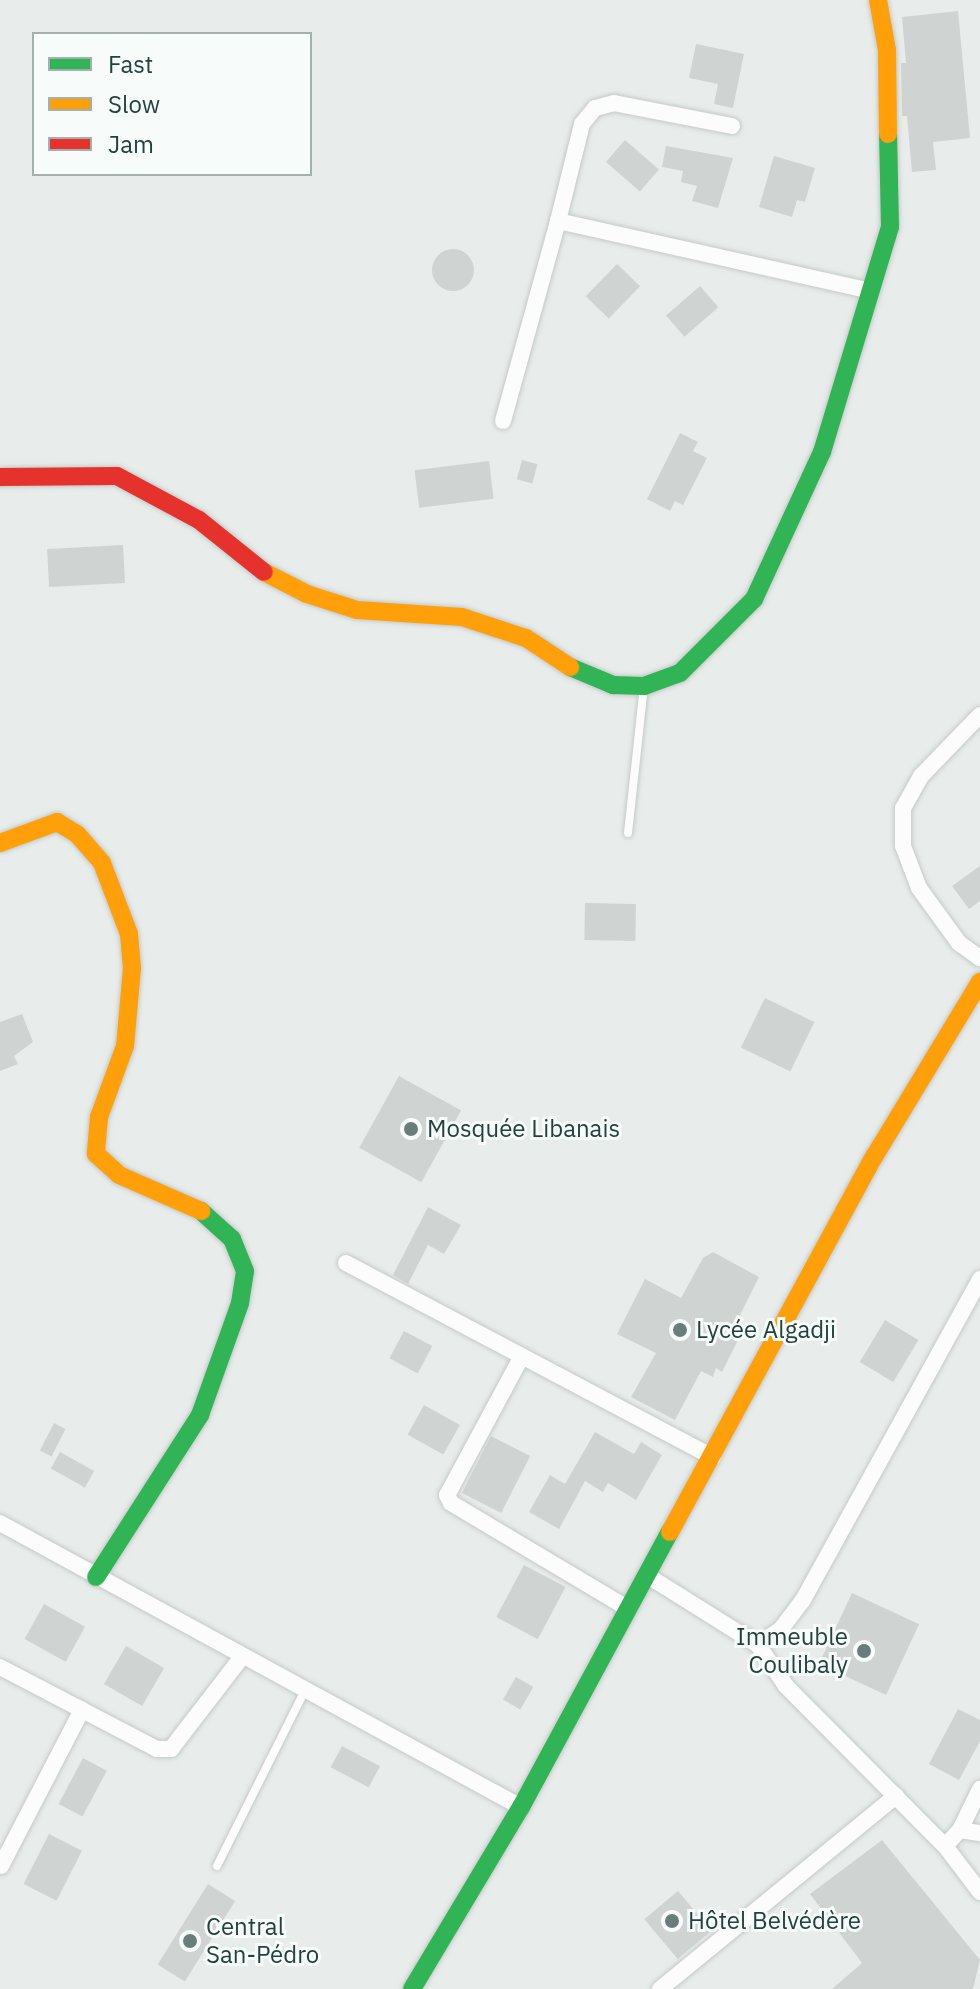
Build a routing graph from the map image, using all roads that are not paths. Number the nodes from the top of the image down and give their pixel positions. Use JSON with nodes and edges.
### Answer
{"nodes":[{"id":1,"x":878,"y":0,"type":"edge"},
{"id":2,"x":732,"y":126,"type":"dead end"},
{"id":3,"x":558,"y":221,"type":"junction"},
{"id":4,"x":871,"y":291,"type":"junction"},
{"id":5,"x":503,"y":421,"type":"dead end"},
{"id":6,"x":0,"y":477,"type":"edge"},
{"id":7,"x":644,"y":686,"type":"junction"},
{"id":8,"x":980,"y":715,"type":"edge"},
{"id":9,"x":628,"y":833,"type":"dead end"},
{"id":10,"x":0,"y":843,"type":"edge"},
{"id":11,"x":980,"y":958,"type":"edge"},
{"id":12,"x":980,"y":982,"type":"edge"},
{"id":13,"x":346,"y":1263,"type":"dead end"},
{"id":14,"x":980,"y":1279,"type":"edge"},
{"id":15,"x":522,"y":1356,"type":"junction"},
{"id":16,"x":713,"y":1457,"type":"junction"},
{"id":17,"x":0,"y":1523,"type":"edge"},
{"id":18,"x":648,"y":1576,"type":"junction"},
{"id":19,"x":96,"y":1577,"type":"junction"},
{"id":20,"x":629,"y":1609,"type":"junction"},
{"id":21,"x":758,"y":1645,"type":"junction"},
{"id":22,"x":241,"y":1658,"type":"junction"},
{"id":23,"x":0,"y":1667,"type":"edge"},
{"id":24,"x":304,"y":1692,"type":"junction"},
{"id":25,"x":82,"y":1710,"type":"junction"},
{"id":26,"x":980,"y":1789,"type":"edge"},
{"id":27,"x":896,"y":1796,"type":"junction"},
{"id":28,"x":521,"y":1807,"type":"junction"},
{"id":29,"x":960,"y":1830,"type":"junction"},
{"id":30,"x":980,"y":1833,"type":"edge"},
{"id":31,"x":945,"y":1846,"type":"junction"},
{"id":32,"x":1,"y":1866,"type":"edge"},
{"id":33,"x":217,"y":1866,"type":"dead end"},
{"id":34,"x":980,"y":1892,"type":"edge"},
{"id":35,"x":412,"y":1989,"type":"edge"},
{"id":36,"x":660,"y":1989,"type":"edge"}],
"edges":[{"from":1,"to":4,"type":"street"},
{"from":2,"to":3,"type":"street"},
{"from":3,"to":4,"type":"street"},
{"from":3,"to":5,"type":"street"},
{"from":4,"to":7,"type":"street"},
{"from":6,"to":7,"type":"street"},
{"from":7,"to":9,"type":"lane"},
{"from":8,"to":11,"type":"street"},
{"from":10,"to":19,"type":"street"},
{"from":12,"to":16,"type":"street"},
{"from":13,"to":15,"type":"street"},
{"from":14,"to":21,"type":"street"},
{"from":15,"to":16,"type":"street"},
{"from":15,"to":20,"type":"street"},
{"from":16,"to":18,"type":"street"},
{"from":17,"to":19,"type":"street"},
{"from":18,"to":20,"type":"street"},
{"from":18,"to":21,"type":"street"},
{"from":19,"to":22,"type":"street"},
{"from":20,"to":28,"type":"street"},
{"from":21,"to":27,"type":"street"},
{"from":22,"to":24,"type":"street"},
{"from":22,"to":25,"type":"street"},
{"from":23,"to":25,"type":"street"},
{"from":24,"to":28,"type":"street"},
{"from":24,"to":33,"type":"lane"},
{"from":25,"to":32,"type":"street"},
{"from":26,"to":29,"type":"street"},
{"from":27,"to":31,"type":"street"},
{"from":27,"to":36,"type":"street"},
{"from":28,"to":35,"type":"street"},
{"from":29,"to":30,"type":"street"},
{"from":29,"to":31,"type":"street"},
{"from":31,"to":34,"type":"street"}]}
